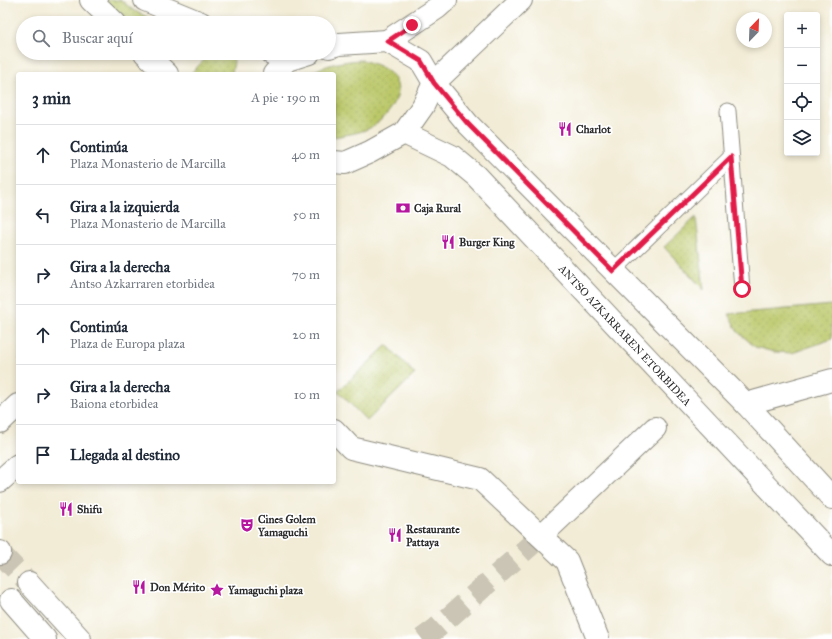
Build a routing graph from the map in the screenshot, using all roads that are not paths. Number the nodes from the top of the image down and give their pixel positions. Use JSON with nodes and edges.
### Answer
{"nodes":[{"id":1,"x":92,"y":0,"type":"edge"},
{"id":2,"x":145,"y":0,"type":"edge"},
{"id":3,"x":446,"y":0,"type":"edge"},
{"id":4,"x":520,"y":0,"type":"edge"},
{"id":5,"x":108,"y":16,"type":"edge"},
{"id":6,"x":184,"y":16,"type":"edge"},
{"id":7,"x":388,"y":41,"type":"junction"},
{"id":8,"x":336,"y":45,"type":"edge"},
{"id":9,"x":152,"y":60,"type":"edge"},
{"id":10,"x":165,"y":72,"type":"edge"},
{"id":11,"x":434,"y":83,"type":"junction"},
{"id":12,"x":728,"y":111,"type":"dead end"},
{"id":13,"x":404,"y":133,"type":"junction"},
{"id":14,"x":731,"y":157,"type":"junction"},
{"id":15,"x":338,"y":166,"type":"edge"},
{"id":16,"x":613,"y":271,"type":"junction"},
{"id":17,"x":742,"y":289,"type":"dead end"},
{"id":18,"x":832,"y":380,"type":"edge"},
{"id":19,"x":746,"y":404,"type":"junction"},
{"id":20,"x":16,"y":407,"type":"edge"},
{"id":21,"x":0,"y":422,"type":"edge"},
{"id":22,"x":655,"y":428,"type":"dead end"},
{"id":23,"x":336,"y":432,"type":"edge"},
{"id":24,"x":16,"y":467,"type":"edge"},
{"id":25,"x":0,"y":481,"type":"edge"},
{"id":26,"x":832,"y":498,"type":"edge"},
{"id":27,"x":541,"y":536,"type":"junction"},
{"id":28,"x":832,"y":555,"type":"edge"},
{"id":29,"x":29,"y":583,"type":"tunnel mouth"},
{"id":30,"x":11,"y":600,"type":"tunnel mouth"},
{"id":31,"x":45,"y":639,"type":"edge"},
{"id":32,"x":80,"y":639,"type":"edge"},
{"id":33,"x":598,"y":639,"type":"edge"}],
"edges":[{"from":1,"to":5,"type":"street"},
{"from":2,"to":6,"type":"street"},
{"from":3,"to":7,"type":"street"},
{"from":4,"to":11,"type":"street"},
{"from":7,"to":8,"type":"street"},
{"from":7,"to":11,"type":"street"},
{"from":9,"to":10,"type":"street"},
{"from":11,"to":13,"type":"street"},
{"from":11,"to":16,"type":"street"},
{"from":12,"to":14,"type":"lane"},
{"from":13,"to":15,"type":"street"},
{"from":13,"to":28,"type":"street","name":"ANTSO AZKARRAREN ETORBIDEA"},
{"from":14,"to":16,"type":"lane"},
{"from":14,"to":17,"type":"lane"},
{"from":16,"to":19,"type":"street"},
{"from":18,"to":19,"type":"street"},
{"from":19,"to":26,"type":"street"},
{"from":20,"to":21,"type":"street"},
{"from":22,"to":27,"type":"street"},
{"from":23,"to":27,"type":"street"},
{"from":24,"to":25,"type":"street"},
{"from":27,"to":33,"type":"street"},
{"from":29,"to":32,"type":"street"},
{"from":30,"to":31,"type":"street"}]}
